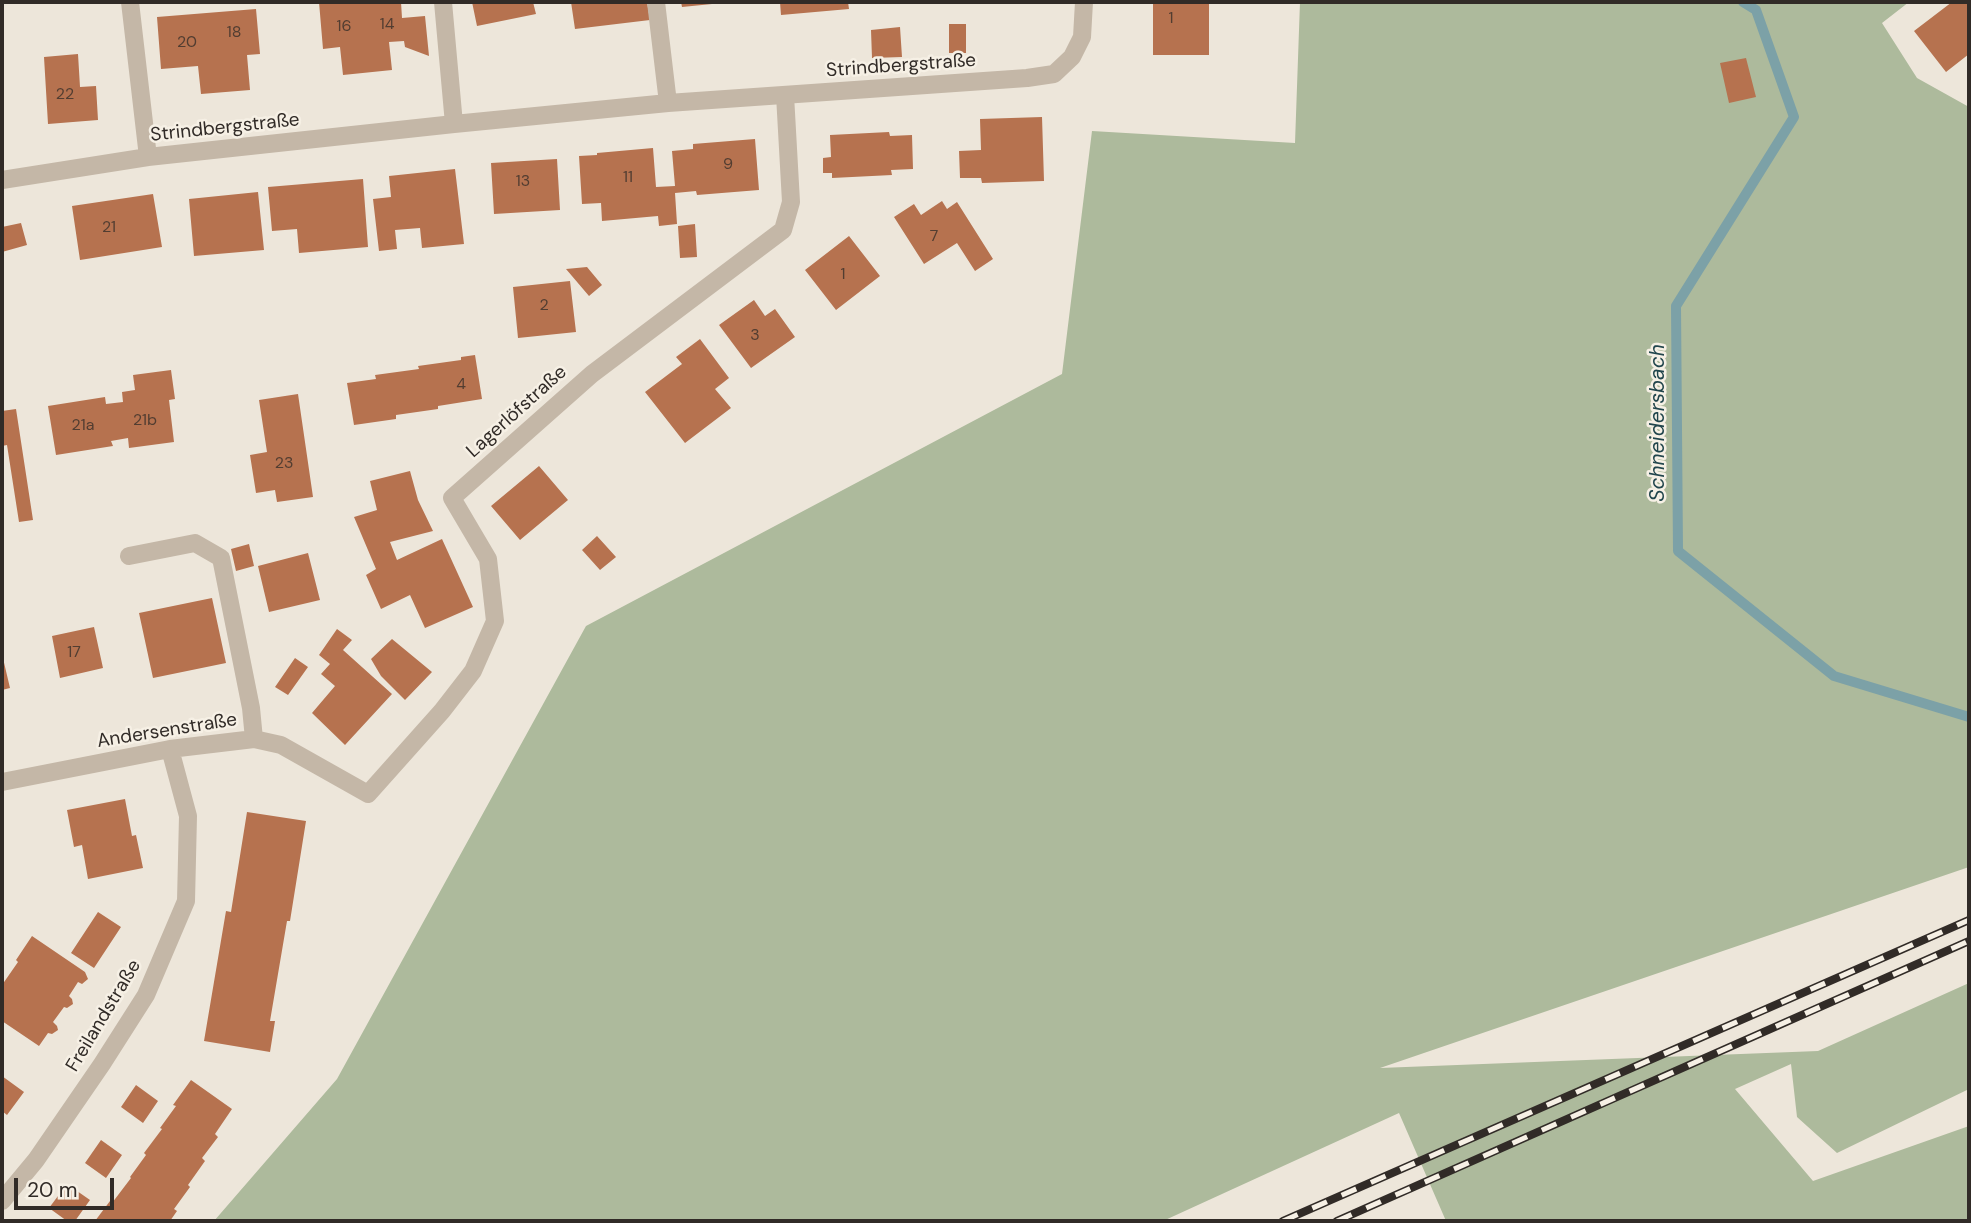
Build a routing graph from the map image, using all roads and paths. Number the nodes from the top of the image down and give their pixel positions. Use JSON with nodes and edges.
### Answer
{"nodes":[{"id":1,"x":130,"y":2,"type":"edge"},
{"id":2,"x":443,"y":2,"type":"edge"},
{"id":3,"x":656,"y":2,"type":"edge"},
{"id":4,"x":1084,"y":2,"type":"edge"},
{"id":5,"x":785,"y":95,"type":"junction"},
{"id":6,"x":668,"y":103,"type":"junction"},
{"id":7,"x":454,"y":124,"type":"junction"},
{"id":8,"x":148,"y":157,"type":"junction"},
{"id":9,"x":2,"y":180,"type":"edge"},
{"id":10,"x":129,"y":556,"type":"dead end"},
{"id":11,"x":254,"y":739,"type":"junction"},
{"id":12,"x":170,"y":749,"type":"junction"},
{"id":13,"x":2,"y":782,"type":"edge"},
{"id":14,"x":368,"y":794,"type":"joint"},
{"id":15,"x":2,"y":1201,"type":"edge"}],
"edges":[{"from":1,"to":8,"type":"street"},
{"from":2,"to":7,"type":"street"},
{"from":3,"to":6,"type":"street"},
{"from":4,"to":5,"type":"street","name":"Strindbergstraße"},
{"from":5,"to":6,"type":"street","name":"Strindbergstraße"},
{"from":5,"to":14,"type":"street","name":"Lagerlöfstraße"},
{"from":6,"to":7,"type":"street","name":"Strindbergstraße"},
{"from":7,"to":8,"type":"street","name":"Strindbergstraße"},
{"from":8,"to":9,"type":"street","name":"Strindbergstraße"},
{"from":10,"to":11,"type":"street"},
{"from":11,"to":12,"type":"street","name":"Andersenstraße"},
{"from":11,"to":14,"type":"street","name":"Andersenstraße"},
{"from":12,"to":13,"type":"street","name":"Andersenstraße"},
{"from":12,"to":15,"type":"street","name":"Freilandstraße"}]}
